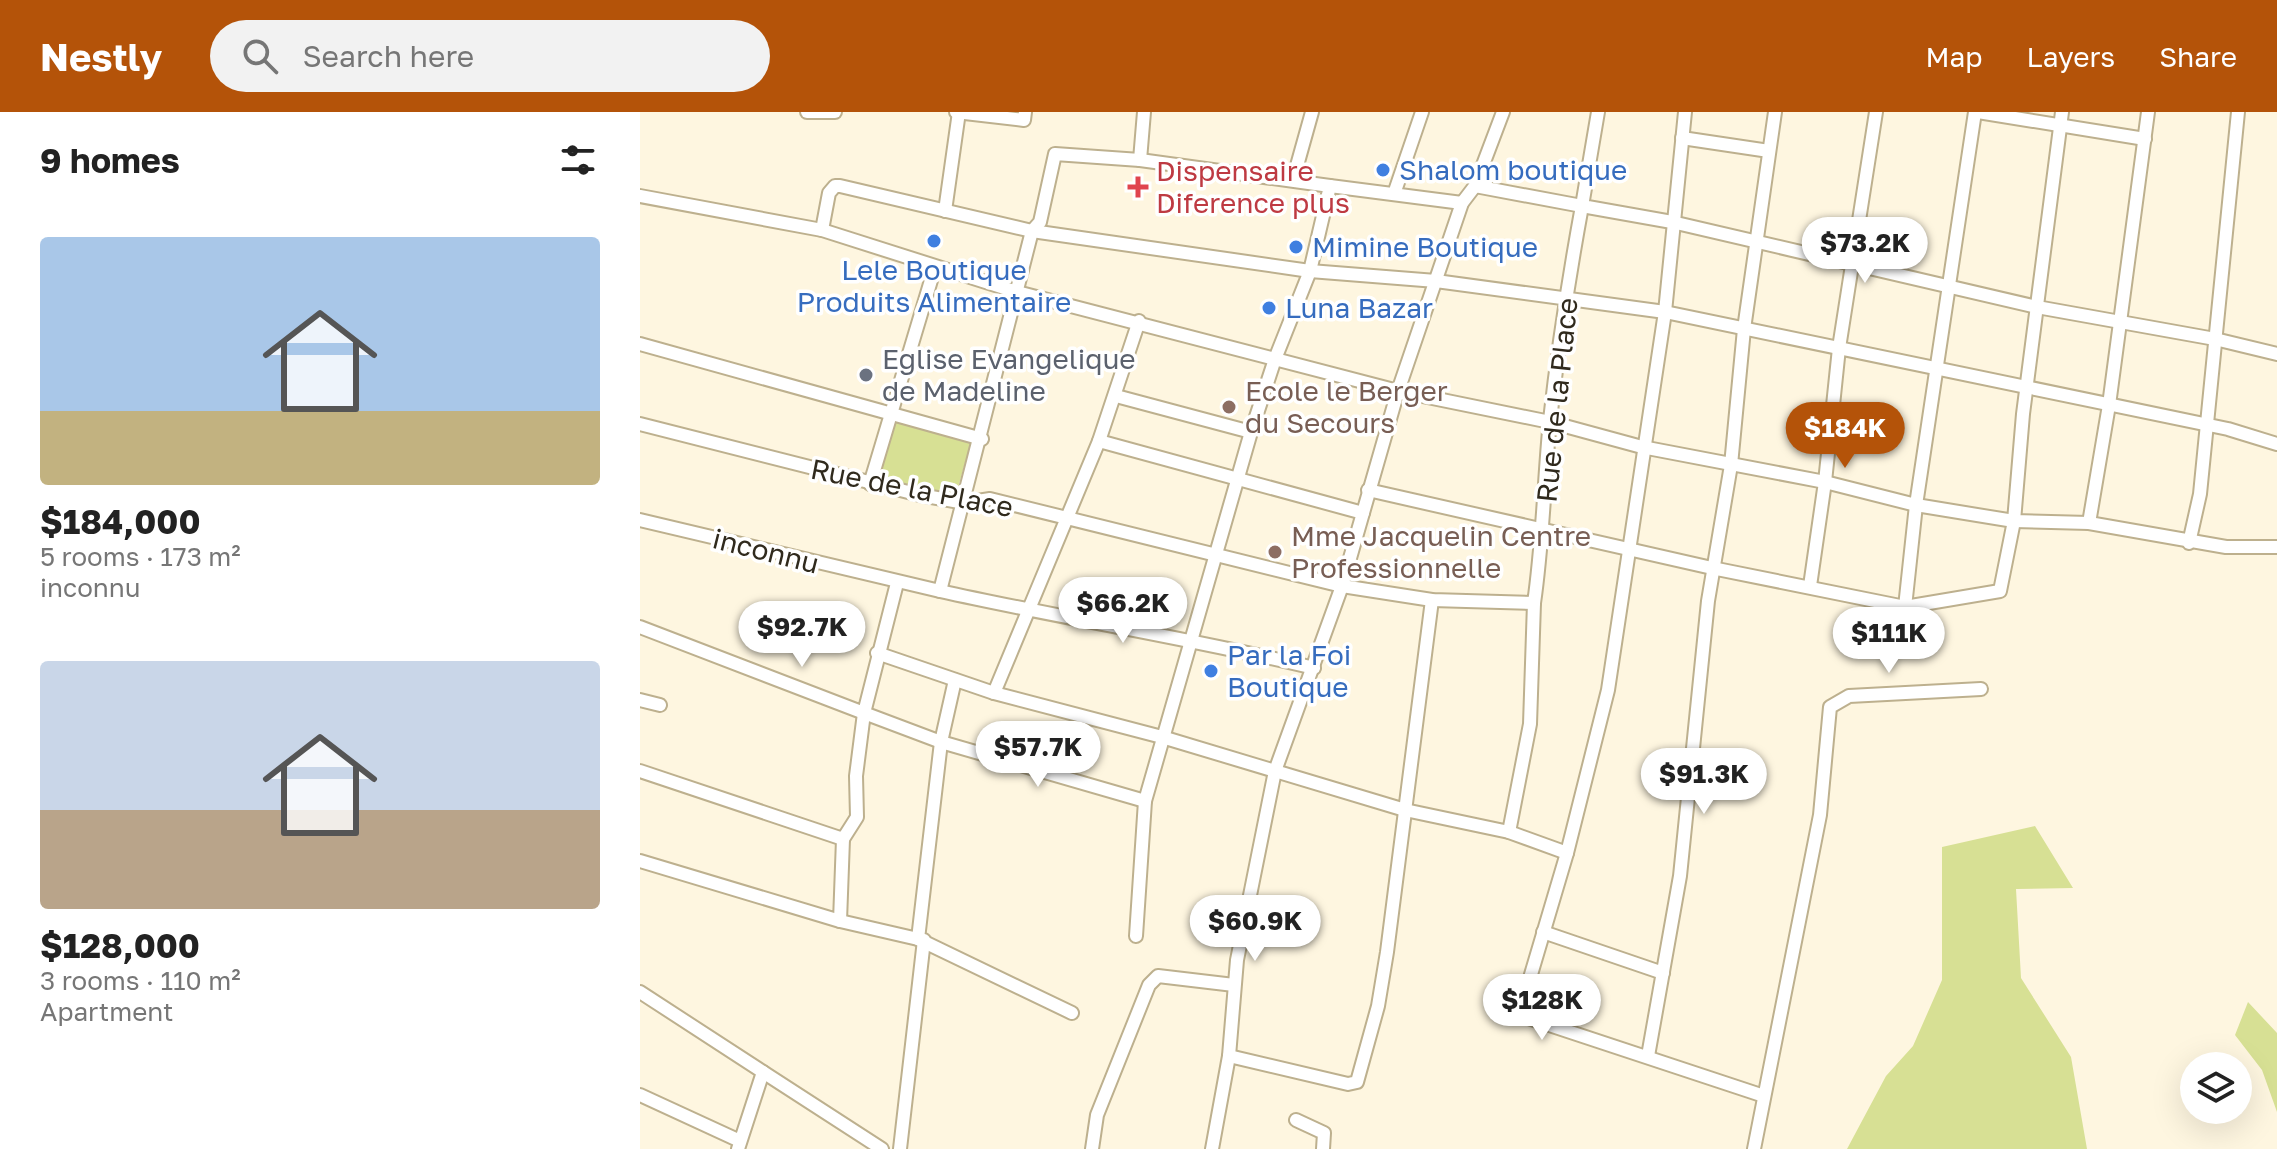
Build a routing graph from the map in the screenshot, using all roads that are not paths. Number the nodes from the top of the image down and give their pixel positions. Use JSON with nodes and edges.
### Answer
{"nodes":[{"id":1,"x":807,"y":112,"type":"edge"},
{"id":2,"x":835,"y":112,"type":"edge"},
{"id":3,"x":957,"y":112,"type":"edge"},
{"id":4,"x":1025,"y":112,"type":"edge"},
{"id":5,"x":1144,"y":112,"type":"edge"},
{"id":6,"x":1312,"y":112,"type":"edge"},
{"id":7,"x":1422,"y":112,"type":"edge"},
{"id":8,"x":1503,"y":112,"type":"edge"},
{"id":9,"x":1598,"y":112,"type":"edge"},
{"id":10,"x":1685,"y":112,"type":"edge"},
{"id":11,"x":1775,"y":112,"type":"edge"},
{"id":12,"x":1876,"y":112,"type":"edge"},
{"id":13,"x":1977,"y":112,"type":"edge"},
{"id":14,"x":2148,"y":112,"type":"edge"},
{"id":15,"x":2238,"y":112,"type":"edge"},
{"id":16,"x":2061,"y":118,"type":"edge"},
{"id":17,"x":1682,"y":138,"type":"junction"},
{"id":18,"x":2145,"y":139,"type":"junction"},
{"id":19,"x":1769,"y":151,"type":"junction"},
{"id":20,"x":1140,"y":160,"type":"junction"},
{"id":21,"x":1293,"y":180,"type":"junction"},
{"id":22,"x":1330,"y":186,"type":"junction"},
{"id":23,"x":1475,"y":186,"type":"junction"},
{"id":24,"x":1394,"y":194,"type":"junction"},
{"id":25,"x":640,"y":196,"type":"edge"},
{"id":26,"x":1462,"y":203,"type":"junction"},
{"id":27,"x":1582,"y":206,"type":"junction"},
{"id":28,"x":945,"y":211,"type":"junction"},
{"id":29,"x":1672,"y":222,"type":"junction"},
{"id":30,"x":1036,"y":226,"type":"junction"},
{"id":31,"x":822,"y":230,"type":"junction"},
{"id":32,"x":1756,"y":243,"type":"junction"},
{"id":33,"x":1851,"y":263,"type":"junction"},
{"id":34,"x":935,"y":267,"type":"junction"},
{"id":35,"x":1310,"y":271,"type":"junction"},
{"id":36,"x":1436,"y":281,"type":"junction"},
{"id":37,"x":1949,"y":285,"type":"junction"},
{"id":38,"x":1017,"y":292,"type":"junction"},
{"id":39,"x":1566,"y":296,"type":"junction"},
{"id":40,"x":2037,"y":307,"type":"junction"},
{"id":41,"x":1665,"y":312,"type":"junction"},
{"id":42,"x":1139,"y":321,"type":"junction"},
{"id":43,"x":2120,"y":321,"type":"junction"},
{"id":44,"x":1744,"y":329,"type":"junction"},
{"id":45,"x":2215,"y":339,"type":"junction"},
{"id":46,"x":640,"y":344,"type":"edge"},
{"id":47,"x":1839,"y":348,"type":"junction"},
{"id":48,"x":2277,"y":354,"type":"edge"},
{"id":49,"x":1275,"y":359,"type":"junction"},
{"id":50,"x":1937,"y":369,"type":"junction"},
{"id":51,"x":2027,"y":388,"type":"junction"},
{"id":52,"x":1398,"y":391,"type":"junction"},
{"id":53,"x":1116,"y":396,"type":"junction"},
{"id":54,"x":2109,"y":405,"type":"junction"},
{"id":55,"x":891,"y":414,"type":"junction"},
{"id":56,"x":1550,"y":422,"type":"junction"},
{"id":57,"x":640,"y":424,"type":"edge"},
{"id":58,"x":2207,"y":425,"type":"junction"},
{"id":59,"x":1251,"y":432,"type":"junction"},
{"id":60,"x":982,"y":439,"type":"junction"},
{"id":61,"x":1099,"y":441,"type":"junction"},
{"id":62,"x":2277,"y":444,"type":"edge"},
{"id":63,"x":1642,"y":447,"type":"junction"},
{"id":64,"x":1731,"y":465,"type":"junction"},
{"id":65,"x":1237,"y":481,"type":"junction"},
{"id":66,"x":1825,"y":482,"type":"junction"},
{"id":67,"x":870,"y":484,"type":"junction"},
{"id":68,"x":1368,"y":490,"type":"junction"},
{"id":69,"x":965,"y":503,"type":"junction"},
{"id":70,"x":1916,"y":505,"type":"junction"},
{"id":71,"x":1363,"y":513,"type":"junction"},
{"id":72,"x":640,"y":520,"type":"edge"},
{"id":73,"x":1066,"y":521,"type":"junction"},
{"id":74,"x":2014,"y":521,"type":"junction"},
{"id":75,"x":2089,"y":523,"type":"junction"},
{"id":76,"x":1544,"y":530,"type":"junction"},
{"id":77,"x":2189,"y":543,"type":"junction"},
{"id":78,"x":2277,"y":547,"type":"edge"},
{"id":79,"x":1629,"y":550,"type":"junction"},
{"id":80,"x":1218,"y":558,"type":"junction"},
{"id":81,"x":1712,"y":568,"type":"junction"},
{"id":82,"x":897,"y":583,"type":"junction"},
{"id":83,"x":1342,"y":586,"type":"junction"},
{"id":84,"x":1810,"y":586,"type":"junction"},
{"id":85,"x":940,"y":591,"type":"junction"},
{"id":86,"x":1432,"y":600,"type":"junction"},
{"id":87,"x":1534,"y":603,"type":"junction"},
{"id":88,"x":1905,"y":607,"type":"junction"},
{"id":89,"x":1030,"y":611,"type":"junction"},
{"id":90,"x":640,"y":627,"type":"edge"},
{"id":91,"x":1191,"y":638,"type":"junction"},
{"id":92,"x":877,"y":653,"type":"junction"},
{"id":93,"x":1314,"y":668,"type":"junction"},
{"id":94,"x":955,"y":680,"type":"junction"},
{"id":95,"x":1981,"y":689,"type":"dead end"},
{"id":96,"x":994,"y":693,"type":"junction"},
{"id":97,"x":640,"y":700,"type":"edge"},
{"id":98,"x":660,"y":705,"type":"dead end"},
{"id":99,"x":864,"y":713,"type":"junction"},
{"id":100,"x":1162,"y":737,"type":"junction"},
{"id":101,"x":941,"y":742,"type":"junction"},
{"id":102,"x":640,"y":771,"type":"edge"},
{"id":103,"x":1275,"y":771,"type":"junction"},
{"id":104,"x":1145,"y":801,"type":"junction"},
{"id":105,"x":1405,"y":810,"type":"junction"},
{"id":106,"x":1509,"y":832,"type":"junction"},
{"id":107,"x":843,"y":839,"type":"junction"},
{"id":108,"x":1567,"y":853,"type":"junction"},
{"id":109,"x":640,"y":861,"type":"edge"},
{"id":110,"x":840,"y":921,"type":"junction"},
{"id":111,"x":1543,"y":932,"type":"junction"},
{"id":112,"x":1136,"y":936,"type":"dead end"},
{"id":113,"x":921,"y":940,"type":"junction"},
{"id":114,"x":1663,"y":973,"type":"junction"},
{"id":115,"x":1234,"y":985,"type":"junction"},
{"id":116,"x":640,"y":992,"type":"edge"},
{"id":117,"x":1072,"y":1013,"type":"dead end"},
{"id":118,"x":1229,"y":1056,"type":"junction"},
{"id":119,"x":1648,"y":1056,"type":"junction"},
{"id":120,"x":763,"y":1072,"type":"junction"},
{"id":121,"x":640,"y":1095,"type":"edge"},
{"id":122,"x":1764,"y":1096,"type":"junction"},
{"id":123,"x":1296,"y":1120,"type":"dead end"},
{"id":124,"x":739,"y":1145,"type":"edge"},
{"id":125,"x":882,"y":1149,"type":"edge"},
{"id":126,"x":900,"y":1149,"type":"edge"},
{"id":127,"x":1092,"y":1149,"type":"edge"},
{"id":128,"x":1212,"y":1149,"type":"edge"},
{"id":129,"x":1323,"y":1149,"type":"edge"},
{"id":130,"x":1754,"y":1149,"type":"edge"}],
"edges":[{"from":1,"to":2,"type":"street"},
{"from":3,"to":4,"type":"street"},
{"from":3,"to":28,"type":"street"},
{"from":5,"to":20,"type":"street"},
{"from":6,"to":21,"type":"street"},
{"from":7,"to":24,"type":"street"},
{"from":8,"to":23,"type":"street"},
{"from":9,"to":27,"type":"street","name":"Rue de la Place"},
{"from":10,"to":17,"type":"street"},
{"from":11,"to":19,"type":"street"},
{"from":12,"to":33,"type":"street"},
{"from":13,"to":16,"type":"street"},
{"from":13,"to":37,"type":"street"},
{"from":14,"to":18,"type":"street"},
{"from":15,"to":45,"type":"street"},
{"from":16,"to":18,"type":"street"},
{"from":16,"to":40,"type":"street"},
{"from":17,"to":19,"type":"street"},
{"from":17,"to":29,"type":"street"},
{"from":18,"to":43,"type":"street"},
{"from":19,"to":32,"type":"street"},
{"from":20,"to":21,"type":"street"},
{"from":20,"to":30,"type":"street"},
{"from":21,"to":22,"type":"street"},
{"from":22,"to":24,"type":"street"},
{"from":22,"to":35,"type":"street"},
{"from":23,"to":26,"type":"street"},
{"from":23,"to":27,"type":"street"},
{"from":24,"to":26,"type":"street"},
{"from":25,"to":31,"type":"street"},
{"from":26,"to":36,"type":"street"},
{"from":27,"to":29,"type":"street"},
{"from":27,"to":39,"type":"street","name":"Rue de la Place"},
{"from":28,"to":30,"type":"street"},
{"from":28,"to":31,"type":"street"},
{"from":29,"to":32,"type":"street"},
{"from":29,"to":41,"type":"street"},
{"from":30,"to":35,"type":"street"},
{"from":30,"to":38,"type":"street"},
{"from":31,"to":34,"type":"street"},
{"from":32,"to":33,"type":"street"},
{"from":32,"to":44,"type":"street"},
{"from":33,"to":37,"type":"street"},
{"from":33,"to":47,"type":"street"},
{"from":34,"to":38,"type":"street"},
{"from":34,"to":55,"type":"street"},
{"from":35,"to":36,"type":"street"},
{"from":35,"to":49,"type":"street"},
{"from":36,"to":39,"type":"street"},
{"from":36,"to":52,"type":"street"},
{"from":37,"to":40,"type":"street"},
{"from":37,"to":50,"type":"street"},
{"from":38,"to":42,"type":"street"},
{"from":38,"to":60,"type":"street"},
{"from":39,"to":41,"type":"street"},
{"from":39,"to":56,"type":"street","name":"Rue de la Place"},
{"from":40,"to":43,"type":"street"},
{"from":40,"to":51,"type":"street"},
{"from":41,"to":44,"type":"street"},
{"from":41,"to":63,"type":"street"},
{"from":42,"to":49,"type":"street"},
{"from":42,"to":53,"type":"street"},
{"from":43,"to":45,"type":"street"},
{"from":43,"to":54,"type":"street"},
{"from":44,"to":47,"type":"street"},
{"from":44,"to":64,"type":"street"},
{"from":45,"to":48,"type":"street"},
{"from":45,"to":58,"type":"street"},
{"from":46,"to":55,"type":"street"},
{"from":47,"to":50,"type":"street"},
{"from":47,"to":66,"type":"street"},
{"from":49,"to":52,"type":"street"},
{"from":49,"to":59,"type":"street"},
{"from":50,"to":51,"type":"street"},
{"from":50,"to":70,"type":"street"},
{"from":51,"to":54,"type":"street"},
{"from":51,"to":74,"type":"street"},
{"from":52,"to":56,"type":"street"},
{"from":52,"to":68,"type":"street"},
{"from":53,"to":59,"type":"street"},
{"from":53,"to":61,"type":"street"},
{"from":54,"to":58,"type":"street"},
{"from":54,"to":75,"type":"street"},
{"from":55,"to":60,"type":"street"},
{"from":55,"to":67,"type":"street"},
{"from":56,"to":63,"type":"street"},
{"from":56,"to":76,"type":"street","name":"Rue de la Place"},
{"from":57,"to":67,"type":"street","name":"Rue de la Place"},
{"from":58,"to":62,"type":"street"},
{"from":58,"to":77,"type":"street"},
{"from":59,"to":65,"type":"street"},
{"from":60,"to":69,"type":"street"},
{"from":61,"to":65,"type":"street"},
{"from":61,"to":73,"type":"street"},
{"from":63,"to":64,"type":"street"},
{"from":63,"to":79,"type":"street"},
{"from":64,"to":66,"type":"street"},
{"from":64,"to":81,"type":"street"},
{"from":65,"to":71,"type":"street"},
{"from":65,"to":80,"type":"street"},
{"from":66,"to":70,"type":"street"},
{"from":66,"to":84,"type":"street"},
{"from":67,"to":69,"type":"street","name":"Rue de la Place"},
{"from":68,"to":71,"type":"street"},
{"from":68,"to":76,"type":"street"},
{"from":69,"to":73,"type":"street","name":"Rue de la Place"},
{"from":69,"to":85,"type":"street"},
{"from":70,"to":74,"type":"street"},
{"from":70,"to":88,"type":"street"},
{"from":71,"to":83,"type":"street"},
{"from":72,"to":82,"type":"street","name":"inconnu"},
{"from":73,"to":80,"type":"street","name":"Rue de la Place"},
{"from":73,"to":89,"type":"street"},
{"from":74,"to":75,"type":"street"},
{"from":74,"to":88,"type":"street"},
{"from":75,"to":77,"type":"street"},
{"from":76,"to":79,"type":"street"},
{"from":76,"to":87,"type":"street","name":"Rue de la Place"},
{"from":77,"to":78,"type":"street"},
{"from":79,"to":81,"type":"street"},
{"from":79,"to":108,"type":"street"},
{"from":80,"to":83,"type":"street","name":"Rue de la Place"},
{"from":80,"to":91,"type":"street"},
{"from":81,"to":84,"type":"street"},
{"from":81,"to":114,"type":"street"},
{"from":82,"to":85,"type":"street","name":"inconnu"},
{"from":82,"to":92,"type":"street"},
{"from":83,"to":86,"type":"street","name":"Rue de la Place"},
{"from":83,"to":93,"type":"street"},
{"from":84,"to":88,"type":"street"},
{"from":85,"to":89,"type":"street","name":"inconnu"},
{"from":86,"to":87,"type":"street","name":"Rue de la Place"},
{"from":86,"to":105,"type":"street"},
{"from":87,"to":106,"type":"street"},
{"from":89,"to":91,"type":"street","name":"inconnu"},
{"from":89,"to":96,"type":"street"},
{"from":90,"to":99,"type":"street"},
{"from":91,"to":93,"type":"street","name":"inconnu"},
{"from":91,"to":100,"type":"street"},
{"from":92,"to":94,"type":"street"},
{"from":92,"to":99,"type":"street"},
{"from":93,"to":103,"type":"street"},
{"from":94,"to":96,"type":"street"},
{"from":94,"to":101,"type":"street"},
{"from":95,"to":122,"type":"street"},
{"from":96,"to":100,"type":"street"},
{"from":97,"to":98,"type":"street"},
{"from":99,"to":101,"type":"street"},
{"from":99,"to":107,"type":"street"},
{"from":100,"to":103,"type":"street"},
{"from":100,"to":104,"type":"street"},
{"from":101,"to":104,"type":"street"},
{"from":101,"to":113,"type":"street"},
{"from":102,"to":107,"type":"street"},
{"from":103,"to":105,"type":"street"},
{"from":103,"to":115,"type":"street"},
{"from":104,"to":112,"type":"street"},
{"from":105,"to":106,"type":"street"},
{"from":105,"to":118,"type":"street"},
{"from":106,"to":108,"type":"street"},
{"from":107,"to":110,"type":"street"},
{"from":108,"to":111,"type":"street"},
{"from":109,"to":110,"type":"street"},
{"from":110,"to":113,"type":"street"},
{"from":111,"to":114,"type":"street"},
{"from":111,"to":119,"type":"street"},
{"from":113,"to":117,"type":"street"},
{"from":113,"to":126,"type":"street"},
{"from":114,"to":119,"type":"street"},
{"from":115,"to":118,"type":"street"},
{"from":115,"to":127,"type":"street"},
{"from":116,"to":120,"type":"street"},
{"from":118,"to":128,"type":"street"},
{"from":119,"to":122,"type":"street"},
{"from":120,"to":124,"type":"street"},
{"from":120,"to":125,"type":"street"},
{"from":121,"to":124,"type":"street"},
{"from":122,"to":130,"type":"street"},
{"from":123,"to":129,"type":"street"}]}
